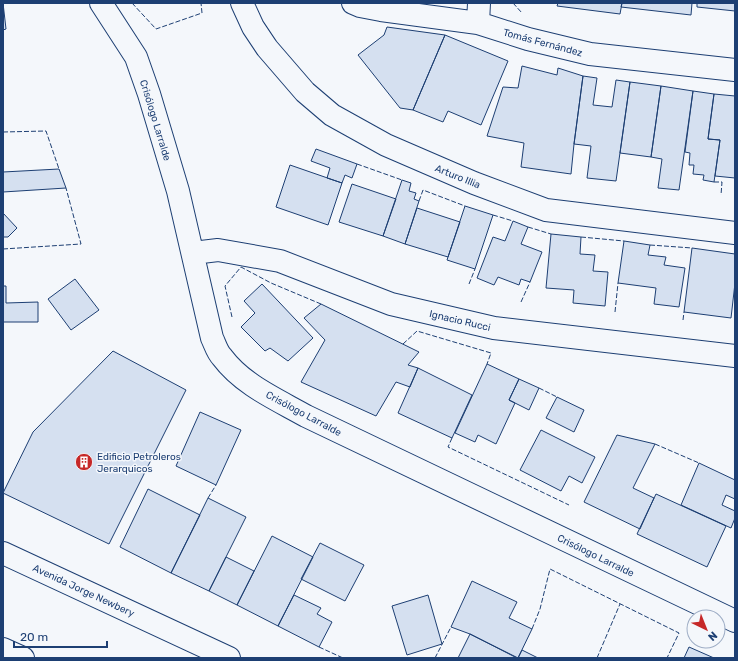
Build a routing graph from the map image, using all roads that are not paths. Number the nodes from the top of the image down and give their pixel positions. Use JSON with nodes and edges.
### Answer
{"nodes":[{"id":1,"x":101,"y":3,"type":"edge"},
{"id":2,"x":242,"y":3,"type":"edge"},
{"id":3,"x":353,"y":3,"type":"edge"},
{"id":4,"x":479,"y":13,"type":"edge"},
{"id":5,"x":735,"y":70,"type":"edge"},
{"id":6,"x":735,"y":233,"type":"edge"},
{"id":7,"x":193,"y":253,"type":"junction"},
{"id":8,"x":735,"y":356,"type":"edge"},
{"id":9,"x":3,"y":553,"type":"edge"},
{"id":10,"x":735,"y":621,"type":"edge"},
{"id":11,"x":3,"y":649,"type":"edge"},
{"id":12,"x":23,"y":658,"type":"edge"},
{"id":13,"x":229,"y":658,"type":"edge"}],
"edges":[{"from":1,"to":7,"type":"main road","name":"Crisólogo Larralde"},
{"from":2,"to":6,"type":"main road","name":"Arturo Illia"},
{"from":3,"to":4,"type":"main road","name":"Tomás Fernández"},
{"from":4,"to":5,"type":"main road","name":"Tomás Fernández"},
{"from":7,"to":8,"type":"main road","name":"Ignacio Rucci"},
{"from":7,"to":10,"type":"main road","name":"Crisólogo Larralde"},
{"from":9,"to":13,"type":"main road","name":"Avenida Jorge Newbery"},
{"from":11,"to":12,"type":"main road"}]}
